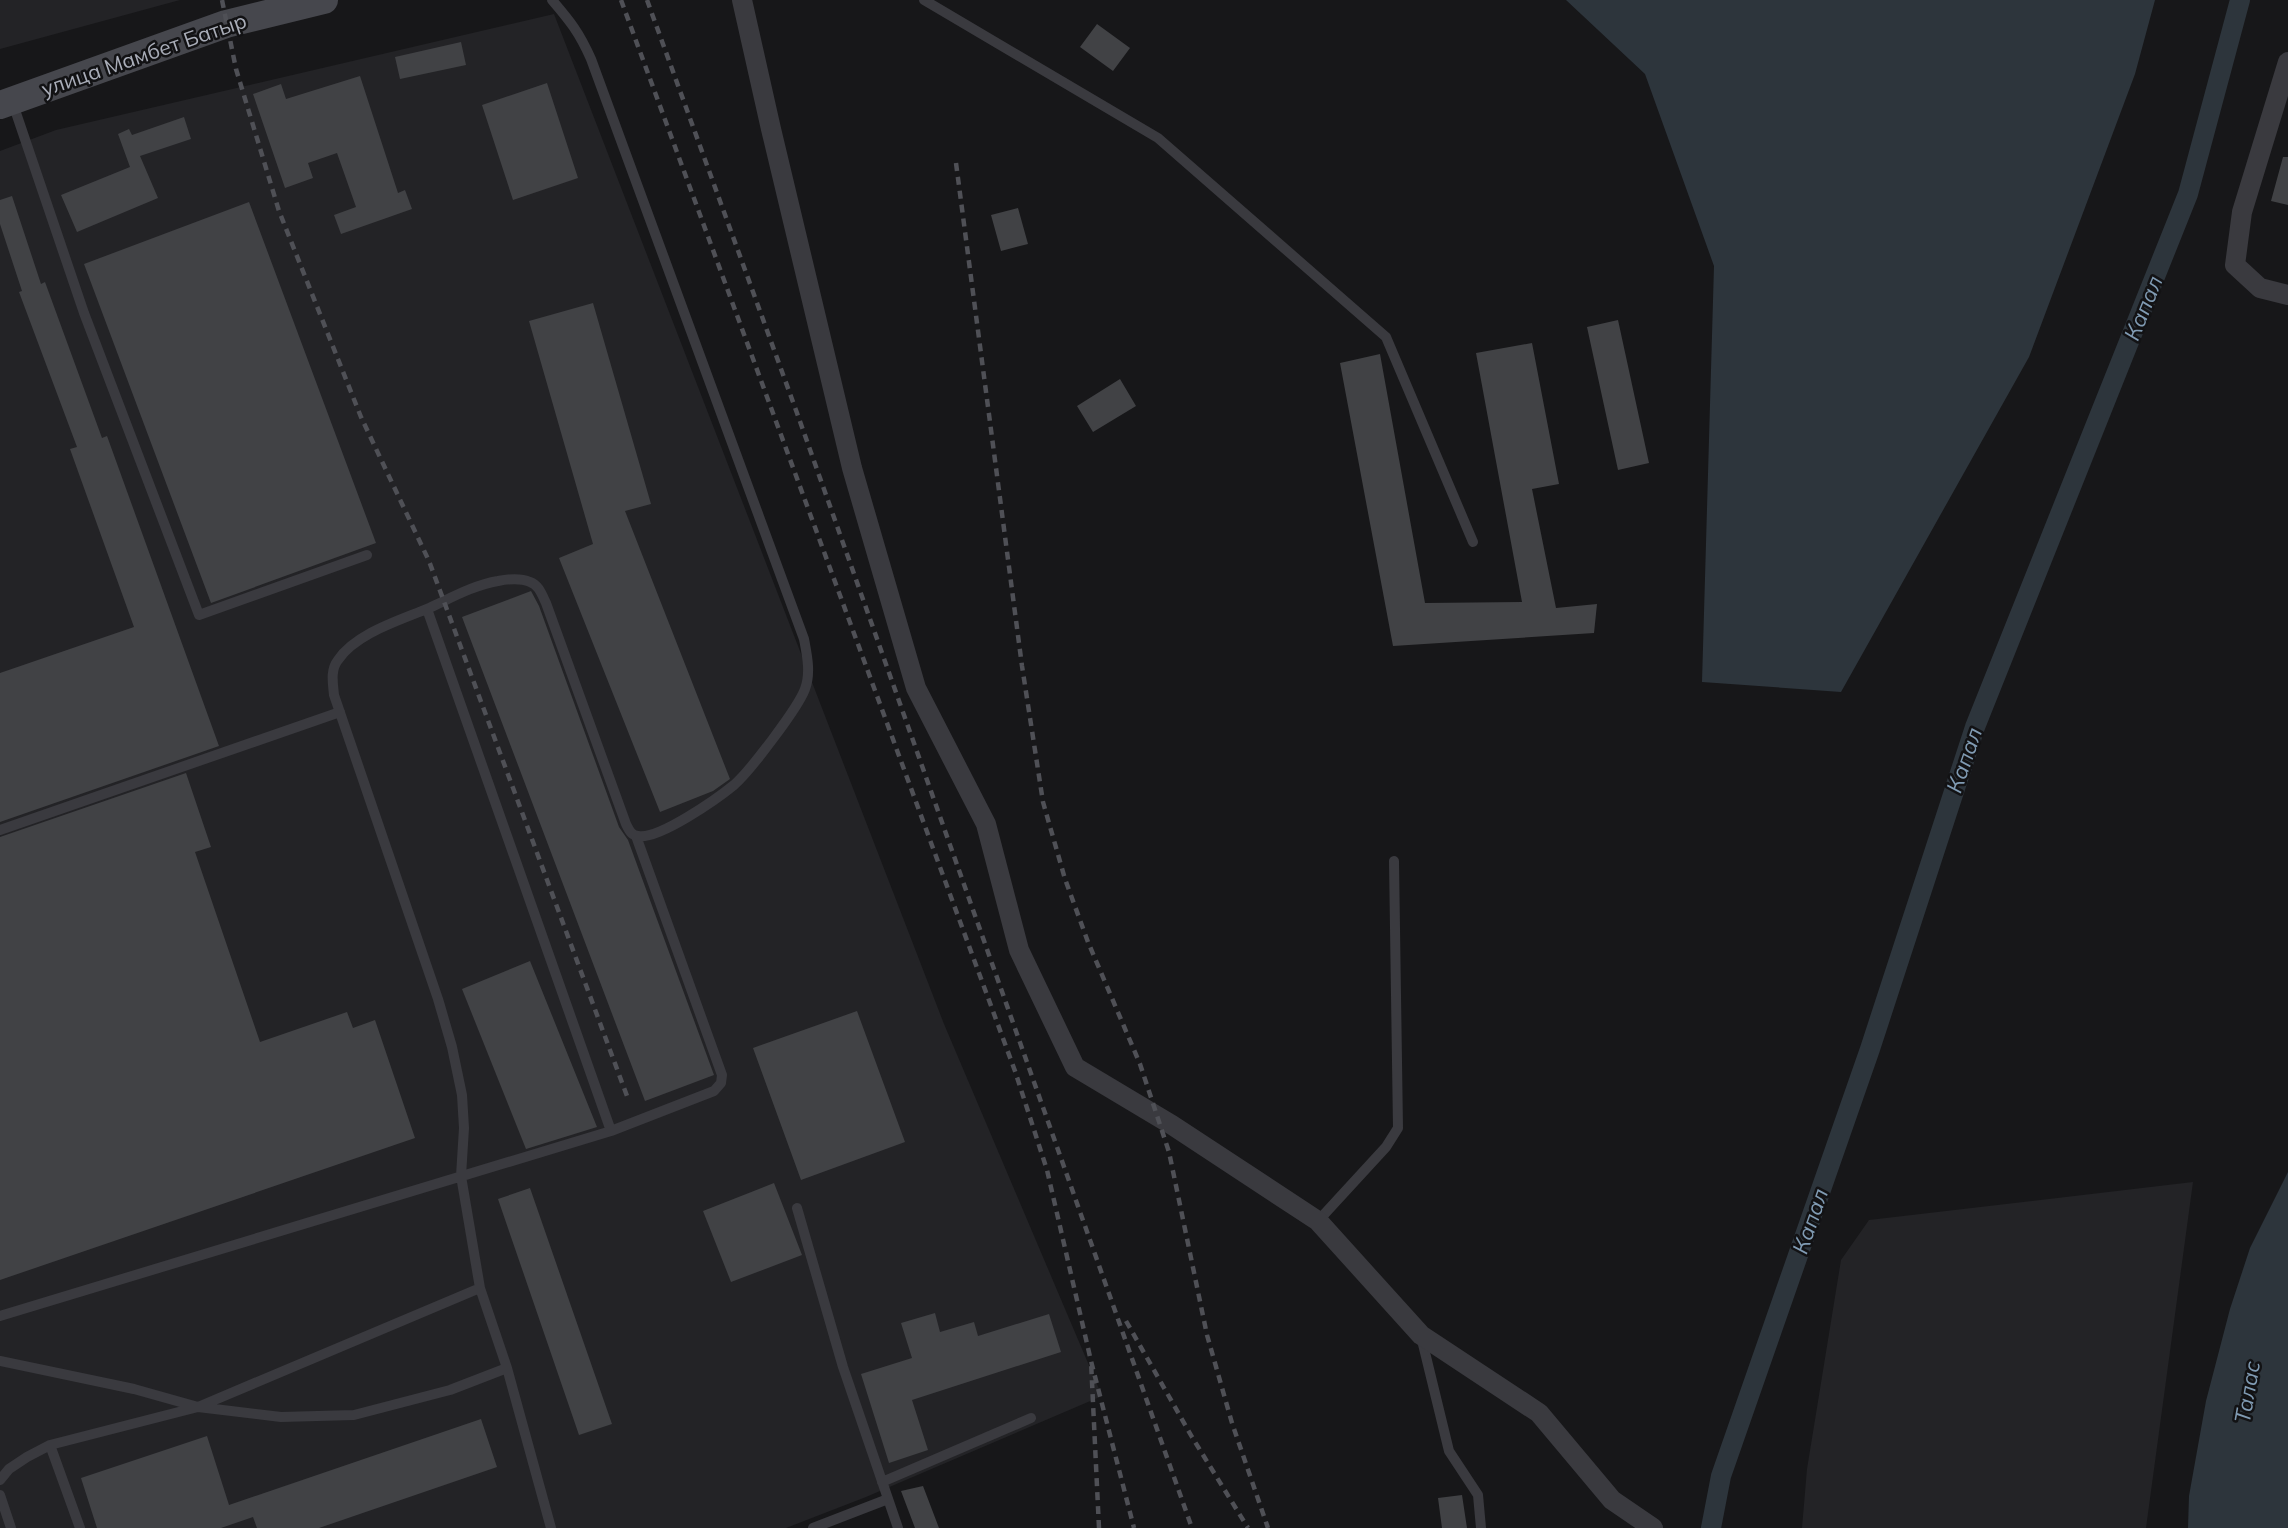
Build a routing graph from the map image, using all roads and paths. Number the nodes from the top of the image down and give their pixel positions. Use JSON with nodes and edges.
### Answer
{"nodes":[{"id":1,"x":324,"y":0,"type":"edge"},
{"id":2,"x":552,"y":0,"type":"edge"},
{"id":3,"x":742,"y":0,"type":"edge"},
{"id":4,"x":924,"y":0,"type":"edge"},
{"id":5,"x":2288,"y":62,"type":"edge"},
{"id":6,"x":6,"y":103,"type":"edge"},
{"id":7,"x":2288,"y":295,"type":"edge"},
{"id":8,"x":1473,"y":542,"type":"dead end"},
{"id":9,"x":367,"y":555,"type":"dead end"},
{"id":10,"x":427,"y":609,"type":"junction"},
{"id":11,"x":340,"y":712,"type":"junction"},
{"id":12,"x":0,"y":830,"type":"edge"},
{"id":13,"x":636,"y":836,"type":"junction"},
{"id":14,"x":1394,"y":861,"type":"dead end"},
{"id":15,"x":611,"y":1131,"type":"junction"},
{"id":16,"x":461,"y":1176,"type":"junction"},
{"id":17,"x":797,"y":1208,"type":"dead end"},
{"id":18,"x":1318,"y":1221,"type":"junction"},
{"id":19,"x":480,"y":1288,"type":"junction"},
{"id":20,"x":0,"y":1316,"type":"edge"},
{"id":21,"x":1421,"y":1335,"type":"junction"},
{"id":22,"x":0,"y":1361,"type":"edge"},
{"id":23,"x":507,"y":1368,"type":"junction"},
{"id":24,"x":198,"y":1407,"type":"junction"},
{"id":25,"x":1031,"y":1418,"type":"dead end"},
{"id":26,"x":50,"y":1445,"type":"junction"},
{"id":27,"x":0,"y":1480,"type":"edge"},
{"id":28,"x":882,"y":1482,"type":"junction"},
{"id":29,"x":0,"y":1495,"type":"edge"},
{"id":30,"x":888,"y":1499,"type":"junction"},
{"id":31,"x":11,"y":1528,"type":"edge"},
{"id":32,"x":80,"y":1528,"type":"edge"},
{"id":33,"x":551,"y":1528,"type":"edge"},
{"id":34,"x":813,"y":1528,"type":"edge"},
{"id":35,"x":898,"y":1528,"type":"edge"},
{"id":36,"x":1481,"y":1528,"type":"edge"},
{"id":37,"x":1653,"y":1528,"type":"edge"}],
"edges":[{"from":1,"to":6,"type":"main road","name":"улица Мамбет Батыр"},
{"from":2,"to":13,"type":"lane"},
{"from":3,"to":18,"type":"street"},
{"from":4,"to":8,"type":"lane"},
{"from":5,"to":7,"type":"street"},
{"from":6,"to":9,"type":"lane"},
{"from":10,"to":11,"type":"lane"},
{"from":10,"to":13,"type":"lane"},
{"from":10,"to":15,"type":"lane"},
{"from":11,"to":12,"type":"lane"},
{"from":11,"to":16,"type":"lane"},
{"from":13,"to":15,"type":"lane"},
{"from":14,"to":18,"type":"lane"},
{"from":15,"to":16,"type":"lane"},
{"from":16,"to":19,"type":"lane"},
{"from":16,"to":20,"type":"lane"},
{"from":17,"to":28,"type":"lane"},
{"from":18,"to":21,"type":"street"},
{"from":19,"to":23,"type":"lane"},
{"from":19,"to":24,"type":"lane"},
{"from":21,"to":36,"type":"lane"},
{"from":21,"to":37,"type":"street"},
{"from":22,"to":24,"type":"lane"},
{"from":23,"to":24,"type":"lane"},
{"from":23,"to":33,"type":"lane"},
{"from":24,"to":26,"type":"lane"},
{"from":25,"to":28,"type":"lane"},
{"from":26,"to":27,"type":"lane"},
{"from":26,"to":32,"type":"lane"},
{"from":28,"to":30,"type":"lane"},
{"from":29,"to":31,"type":"lane"},
{"from":30,"to":34,"type":"lane"},
{"from":30,"to":35,"type":"lane"}]}
